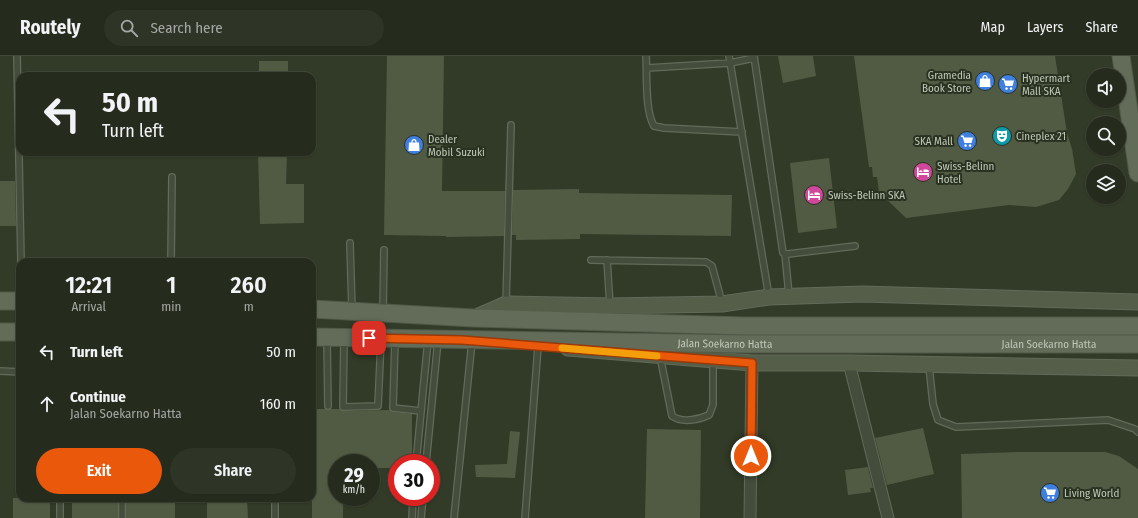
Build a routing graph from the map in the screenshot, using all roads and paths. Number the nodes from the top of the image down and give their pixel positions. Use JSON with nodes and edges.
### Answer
{"nodes":[{"id":1,"x":17,"y":56,"type":"edge"},
{"id":2,"x":646,"y":56,"type":"edge"},
{"id":3,"x":729,"y":56,"type":"edge"},
{"id":4,"x":1121,"y":56,"type":"edge"},
{"id":5,"x":754,"y":57,"type":"edge"},
{"id":6,"x":730,"y":63,"type":"junction"},
{"id":7,"x":647,"y":68,"type":"junction"},
{"id":8,"x":17,"y":72,"type":"edge"},
{"id":9,"x":511,"y":125,"type":"dead end"},
{"id":10,"x":742,"y":132,"type":"junction"},
{"id":11,"x":19,"y":156,"type":"edge"},
{"id":12,"x":1138,"y":172,"type":"edge"},
{"id":13,"x":172,"y":177,"type":"dead end"},
{"id":14,"x":350,"y":243,"type":"dead end"},
{"id":15,"x":855,"y":246,"type":"dead end"},
{"id":16,"x":384,"y":250,"type":"dead end"},
{"id":17,"x":785,"y":254,"type":"junction"},
{"id":18,"x":21,"y":258,"type":"edge"},
{"id":19,"x":170,"y":258,"type":"edge"},
{"id":20,"x":591,"y":260,"type":"dead end"},
{"id":21,"x":607,"y":260,"type":"junction"},
{"id":22,"x":789,"y":296,"type":"junction"},
{"id":23,"x":769,"y":297,"type":"junction"},
{"id":24,"x":0,"y":301,"type":"edge"},
{"id":25,"x":16,"y":301,"type":"edge"},
{"id":26,"x":1138,"y":302,"type":"edge"},
{"id":27,"x":506,"y":304,"type":"junction"},
{"id":28,"x":722,"y":304,"type":"junction"},
{"id":29,"x":610,"y":306,"type":"junction"},
{"id":30,"x":316,"y":309,"type":"edge"},
{"id":31,"x":352,"y":310,"type":"junction"},
{"id":32,"x":383,"y":312,"type":"junction"},
{"id":33,"x":473,"y":318,"type":"junction"},
{"id":34,"x":1138,"y":326,"type":"edge"},
{"id":35,"x":0,"y":332,"type":"edge"},
{"id":36,"x":16,"y":332,"type":"edge"},
{"id":37,"x":320,"y":337,"type":"edge"},
{"id":38,"x":344,"y":337,"type":"junction"},
{"id":39,"x":388,"y":338,"type":"junction"},
{"id":40,"x":440,"y":339,"type":"junction"},
{"id":41,"x":472,"y":340,"type":"junction"},
{"id":42,"x":1138,"y":344,"type":"edge"},
{"id":43,"x":538,"y":346,"type":"junction"},
{"id":44,"x":660,"y":356,"type":"junction"},
{"id":45,"x":714,"y":360,"type":"junction"},
{"id":46,"x":752,"y":363,"type":"junction"},
{"id":47,"x":849,"y":363,"type":"junction"},
{"id":48,"x":929,"y":364,"type":"junction"},
{"id":49,"x":1138,"y":368,"type":"edge"},
{"id":50,"x":0,"y":371,"type":"edge"},
{"id":51,"x":16,"y":372,"type":"edge"},
{"id":52,"x":328,"y":406,"type":"dead end"},
{"id":53,"x":421,"y":411,"type":"junction"},
{"id":54,"x":1138,"y":432,"type":"edge"},
{"id":55,"x":417,"y":454,"type":"edge"},
{"id":56,"x":427,"y":454,"type":"edge"},
{"id":57,"x":60,"y":502,"type":"edge"},
{"id":58,"x":122,"y":502,"type":"edge"},
{"id":59,"x":275,"y":502,"type":"edge"},
{"id":60,"x":413,"y":506,"type":"edge"},
{"id":61,"x":422,"y":506,"type":"edge"},
{"id":62,"x":60,"y":518,"type":"edge"},
{"id":63,"x":122,"y":518,"type":"edge"},
{"id":64,"x":274,"y":518,"type":"edge"},
{"id":65,"x":412,"y":518,"type":"edge"},
{"id":66,"x":421,"y":518,"type":"edge"},
{"id":67,"x":454,"y":518,"type":"edge"},
{"id":68,"x":525,"y":518,"type":"edge"},
{"id":69,"x":750,"y":518,"type":"edge"},
{"id":70,"x":888,"y":518,"type":"edge"}],
"edges":[{"from":1,"to":8,"type":"lane"},
{"from":2,"to":7,"type":"lane"},
{"from":3,"to":6,"type":"lane"},
{"from":4,"to":12,"type":"main road"},
{"from":5,"to":6,"type":"lane"},
{"from":5,"to":17,"type":"lane"},
{"from":6,"to":7,"type":"lane"},
{"from":6,"to":10,"type":"lane"},
{"from":7,"to":10,"type":"lane"},
{"from":9,"to":27,"type":"lane"},
{"from":10,"to":23,"type":"lane"},
{"from":11,"to":18,"type":"lane"},
{"from":13,"to":19,"type":"lane"},
{"from":14,"to":31,"type":"lane"},
{"from":15,"to":17,"type":"lane"},
{"from":16,"to":32,"type":"lane"},
{"from":17,"to":22,"type":"lane"},
{"from":20,"to":21,"type":"lane"},
{"from":21,"to":28,"type":"lane"},
{"from":21,"to":29,"type":"lane"},
{"from":22,"to":23,"type":"street","name":"Jalan Soekarno Hatta"},
{"from":22,"to":26,"type":"street","name":"Jalan Soekarno Hatta"},
{"from":23,"to":28,"type":"street","name":"Jalan Soekarno Hatta"},
{"from":24,"to":25,"type":"main road"},
{"from":27,"to":29,"type":"street","name":"Jalan Soekarno Hatta"},
{"from":27,"to":33,"type":"street","name":"Jalan Soekarno Hatta"},
{"from":28,"to":29,"type":"street","name":"Jalan Soekarno Hatta"},
{"from":30,"to":31,"type":"main road","name":"Jalan Soekarno Hatta"},
{"from":31,"to":32,"type":"main road","name":"Jalan Soekarno Hatta"},
{"from":32,"to":33,"type":"main road","name":"Jalan Soekarno Hatta"},
{"from":33,"to":34,"type":"main road","name":"Jalan Soekarno Hatta"},
{"from":35,"to":36,"type":"main road"},
{"from":37,"to":38,"type":"main road","name":"Jalan Soekarno Hatta"},
{"from":37,"to":52,"type":"lane"},
{"from":38,"to":39,"type":"main road","name":"Jalan Soekarno Hatta"},
{"from":38,"to":39,"type":"lane"},
{"from":39,"to":40,"type":"main road","name":"Jalan Soekarno Hatta"},
{"from":39,"to":53,"type":"lane"},
{"from":40,"to":41,"type":"street"},
{"from":40,"to":42,"type":"main road","name":"Jalan Soekarno Hatta"},
{"from":40,"to":53,"type":"lane"},
{"from":40,"to":56,"type":"lane"},
{"from":41,"to":43,"type":"street"},
{"from":41,"to":67,"type":"lane"},
{"from":43,"to":44,"type":"street"},
{"from":43,"to":68,"type":"lane"},
{"from":44,"to":45,"type":"street"},
{"from":44,"to":45,"type":"lane"},
{"from":45,"to":46,"type":"street"},
{"from":46,"to":47,"type":"street"},
{"from":46,"to":69,"type":"street"},
{"from":47,"to":48,"type":"street"},
{"from":47,"to":70,"type":"street"},
{"from":48,"to":49,"type":"street"},
{"from":48,"to":54,"type":"lane"},
{"from":50,"to":51,"type":"lane"},
{"from":53,"to":55,"type":"lane"},
{"from":57,"to":62,"type":"lane"},
{"from":58,"to":63,"type":"lane"},
{"from":59,"to":64,"type":"lane"},
{"from":60,"to":65,"type":"lane"},
{"from":61,"to":66,"type":"lane"}]}
